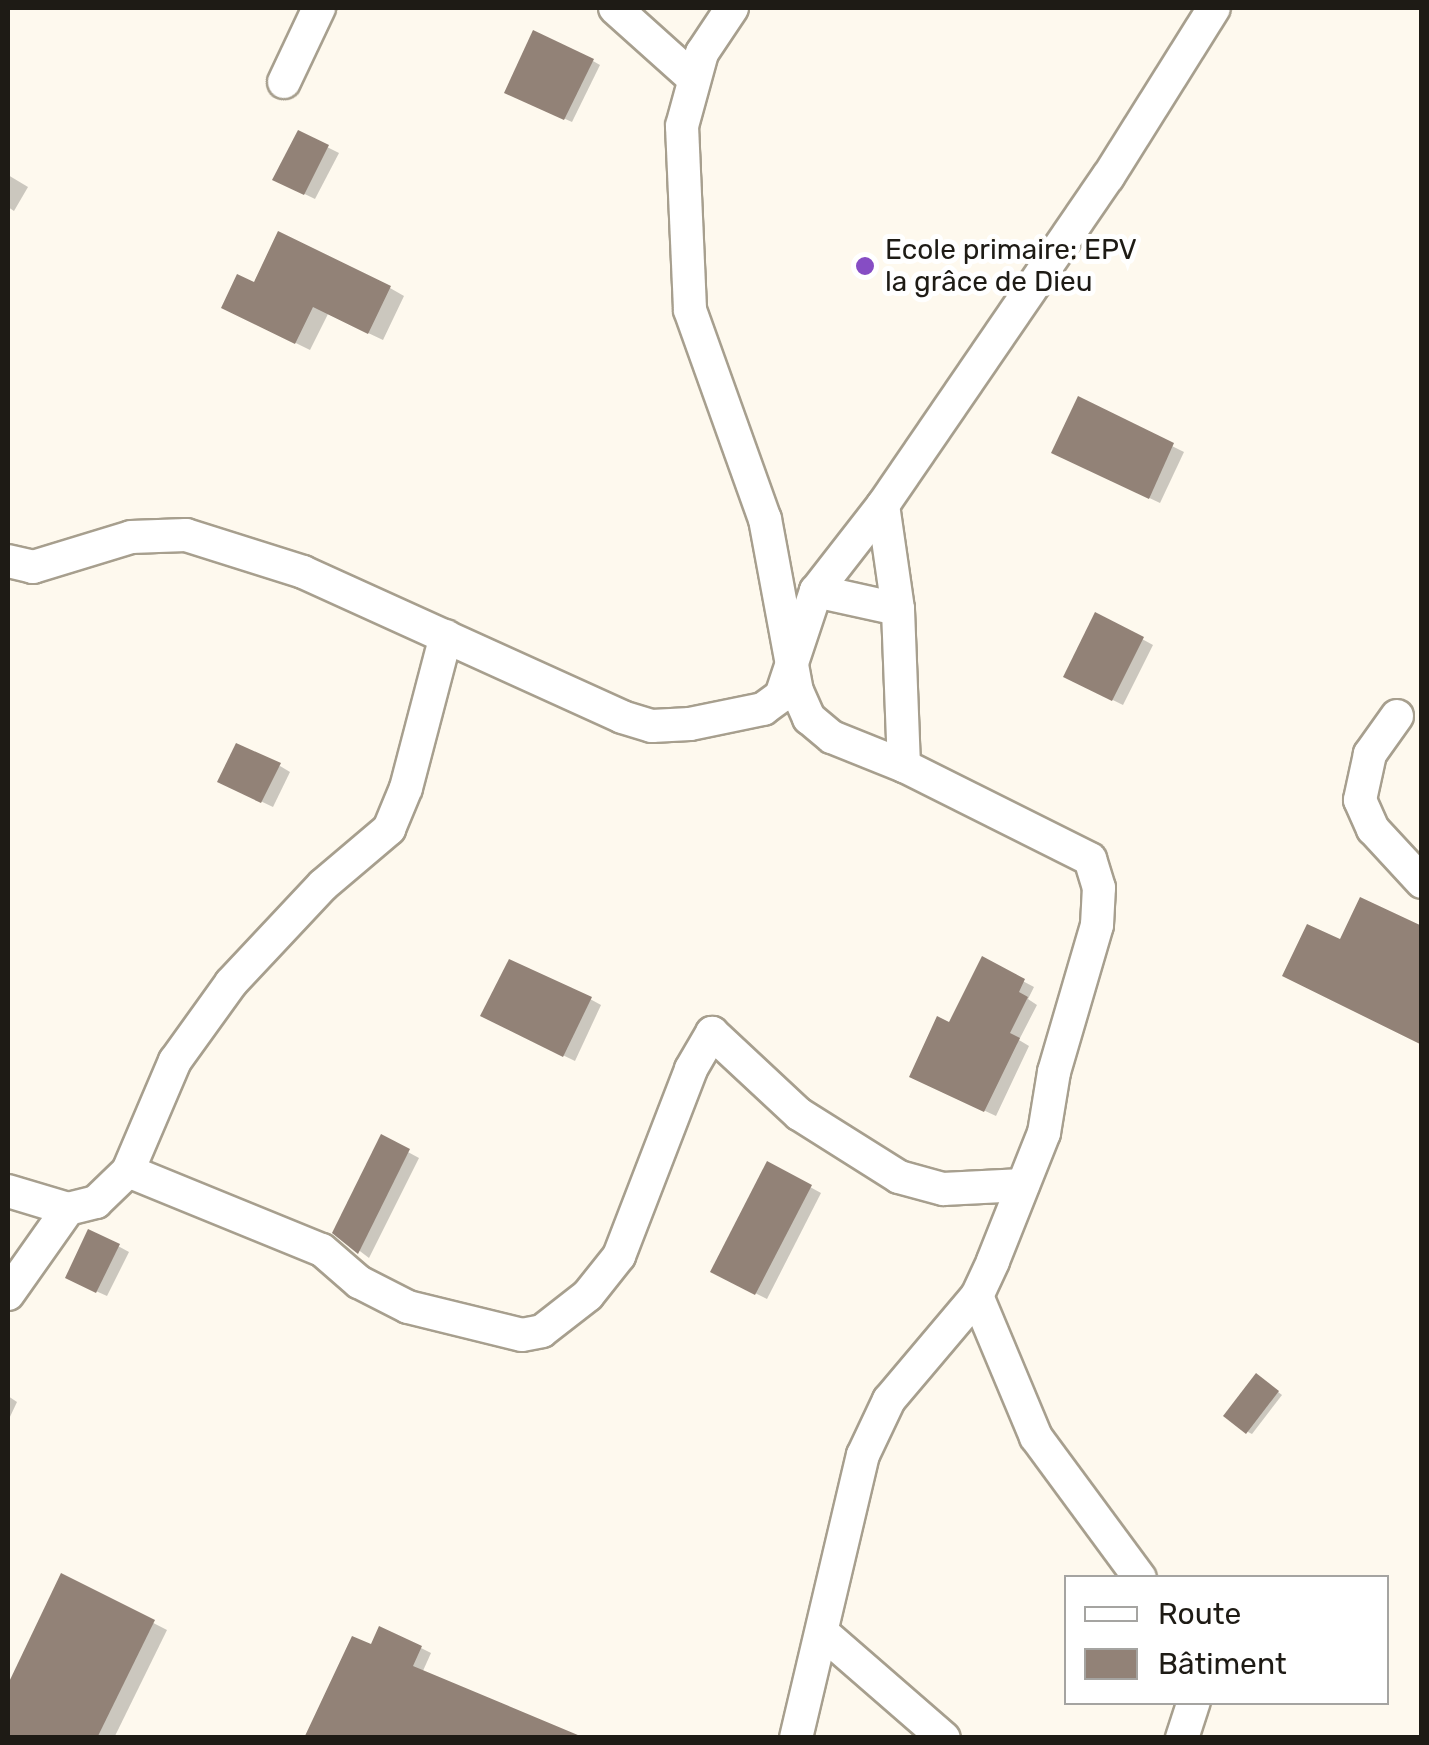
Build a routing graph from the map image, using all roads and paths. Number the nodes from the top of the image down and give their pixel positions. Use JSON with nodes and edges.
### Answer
{"nodes":[{"id":1,"x":320,"y":8,"type":"edge"},
{"id":2,"x":615,"y":8,"type":"edge"},
{"id":3,"x":732,"y":8,"type":"edge"},
{"id":4,"x":1214,"y":8,"type":"edge"},
{"id":5,"x":692,"y":78,"type":"junction"},
{"id":6,"x":284,"y":82,"type":"dead end"},
{"id":7,"x":883,"y":504,"type":"junction"},
{"id":8,"x":8,"y":562,"type":"edge"},
{"id":9,"x":816,"y":591,"type":"junction"},
{"id":10,"x":898,"y":608,"type":"junction"},
{"id":11,"x":446,"y":636,"type":"junction"},
{"id":12,"x":794,"y":651,"type":"junction"},
{"id":13,"x":1396,"y":716,"type":"dead end"},
{"id":14,"x":904,"y":766,"type":"junction"},
{"id":15,"x":1422,"y":882,"type":"edge"},
{"id":16,"x":128,"y":1171,"type":"junction"},
{"id":17,"x":1023,"y":1185,"type":"junction"},
{"id":18,"x":8,"y":1191,"type":"edge"},
{"id":19,"x":68,"y":1209,"type":"junction"},
{"id":20,"x":8,"y":1294,"type":"edge"},
{"id":21,"x":977,"y":1296,"type":"junction"},
{"id":22,"x":1138,"y":1575,"type":"edge"},
{"id":23,"x":823,"y":1633,"type":"junction"},
{"id":24,"x":1193,"y":1705,"type":"edge"},
{"id":25,"x":796,"y":1738,"type":"edge"},
{"id":26,"x":944,"y":1738,"type":"edge"},
{"id":27,"x":1182,"y":1738,"type":"edge"}],
"edges":[{"from":1,"to":6,"type":"street"},
{"from":2,"to":5,"type":"street"},
{"from":3,"to":5,"type":"street"},
{"from":4,"to":7,"type":"street"},
{"from":5,"to":12,"type":"street"},
{"from":7,"to":9,"type":"street"},
{"from":7,"to":10,"type":"street"},
{"from":8,"to":11,"type":"street"},
{"from":9,"to":10,"type":"street"},
{"from":9,"to":12,"type":"street"},
{"from":10,"to":14,"type":"street"},
{"from":11,"to":12,"type":"street"},
{"from":11,"to":16,"type":"street"},
{"from":12,"to":14,"type":"street"},
{"from":13,"to":15,"type":"street"},
{"from":14,"to":17,"type":"street"},
{"from":16,"to":17,"type":"street"},
{"from":16,"to":19,"type":"street"},
{"from":17,"to":21,"type":"street"},
{"from":18,"to":19,"type":"street"},
{"from":19,"to":20,"type":"street"},
{"from":21,"to":22,"type":"street"},
{"from":21,"to":23,"type":"street"},
{"from":23,"to":25,"type":"street"},
{"from":23,"to":26,"type":"street"},
{"from":24,"to":27,"type":"street"}]}
